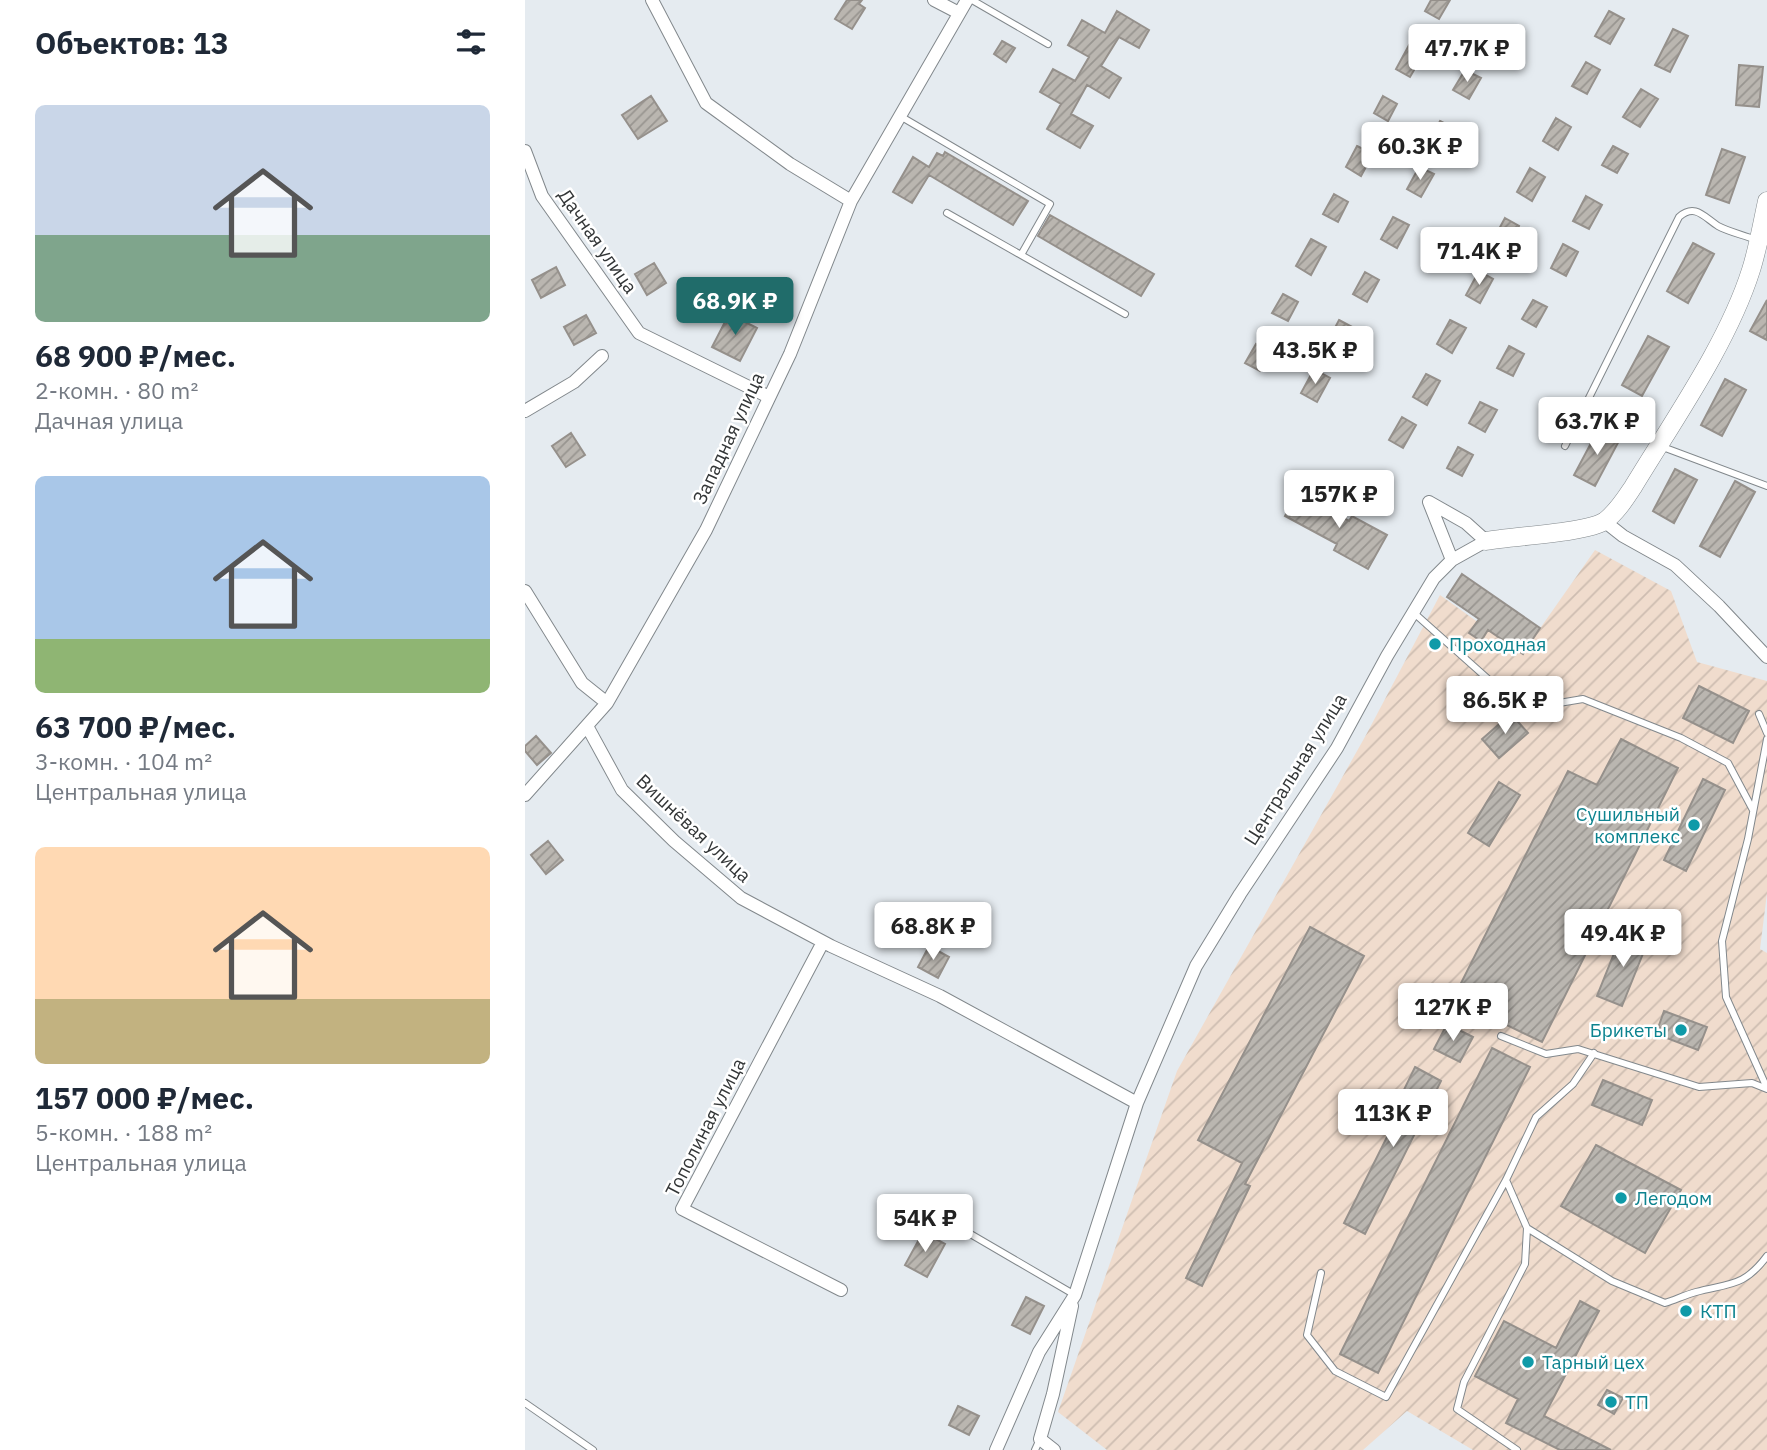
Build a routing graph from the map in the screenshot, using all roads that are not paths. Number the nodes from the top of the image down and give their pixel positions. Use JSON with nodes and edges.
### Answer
{"nodes":[{"id":1,"x":652,"y":0,"type":"edge"},
{"id":2,"x":934,"y":0,"type":"edge"},
{"id":3,"x":970,"y":0,"type":"edge"},
{"id":4,"x":959,"y":13,"type":"junction"},
{"id":5,"x":1048,"y":44,"type":"dead end"},
{"id":6,"x":899,"y":116,"type":"junction"},
{"id":7,"x":525,"y":150,"type":"edge"},
{"id":8,"x":851,"y":201,"type":"junction"},
{"id":9,"x":1767,"y":201,"type":"edge"},
{"id":10,"x":947,"y":213,"type":"dead end"},
{"id":11,"x":1758,"y":240,"type":"junction"},
{"id":12,"x":1021,"y":255,"type":"junction"},
{"id":13,"x":1125,"y":314,"type":"dead end"},
{"id":14,"x":601,"y":356,"type":"dead end"},
{"id":15,"x":769,"y":397,"type":"junction"},
{"id":16,"x":525,"y":411,"type":"edge"},
{"id":17,"x":1658,"y":445,"type":"junction"},
{"id":18,"x":1565,"y":446,"type":"dead end"},
{"id":19,"x":1767,"y":486,"type":"edge"},
{"id":20,"x":1604,"y":521,"type":"junction"},
{"id":21,"x":1486,"y":541,"type":"junction"},
{"id":22,"x":1452,"y":560,"type":"junction"},
{"id":23,"x":525,"y":592,"type":"edge"},
{"id":24,"x":1412,"y":612,"type":"junction"},
{"id":25,"x":1766,"y":655,"type":"edge"},
{"id":26,"x":607,"y":703,"type":"junction"},
{"id":27,"x":1759,"y":714,"type":"dead end"},
{"id":28,"x":587,"y":726,"type":"junction"},
{"id":29,"x":1767,"y":733,"type":"edge"},
{"id":30,"x":1767,"y":739,"type":"edge"},
{"id":31,"x":525,"y":795,"type":"edge"},
{"id":32,"x":1753,"y":810,"type":"junction"},
{"id":33,"x":823,"y":942,"type":"junction"},
{"id":34,"x":1501,"y":1036,"type":"dead end"},
{"id":35,"x":1594,"y":1053,"type":"junction"},
{"id":36,"x":1767,"y":1089,"type":"edge"},
{"id":37,"x":1137,"y":1103,"type":"junction"},
{"id":38,"x":1506,"y":1180,"type":"junction"},
{"id":39,"x":932,"y":1211,"type":"dead end"},
{"id":40,"x":1527,"y":1228,"type":"junction"},
{"id":41,"x":1767,"y":1256,"type":"edge"},
{"id":42,"x":1321,"y":1273,"type":"dead end"},
{"id":43,"x":841,"y":1290,"type":"dead end"},
{"id":44,"x":1075,"y":1295,"type":"junction"},
{"id":45,"x":525,"y":1402,"type":"edge"},
{"id":46,"x":1037,"y":1445,"type":"edge"},
{"id":47,"x":996,"y":1449,"type":"edge"},
{"id":48,"x":593,"y":1450,"type":"edge"},
{"id":49,"x":1054,"y":1450,"type":"edge"},
{"id":50,"x":1517,"y":1450,"type":"edge"}],
"edges":[{"from":1,"to":8,"type":"street"},
{"from":2,"to":4,"type":"street"},
{"from":3,"to":4,"type":"street","name":"Западная улица"},
{"from":3,"to":5,"type":"lane"},
{"from":4,"to":6,"type":"street","name":"Западная улица"},
{"from":6,"to":8,"type":"street","name":"Западная улица"},
{"from":6,"to":12,"type":"lane"},
{"from":7,"to":15,"type":"street","name":"Дачная улица"},
{"from":8,"to":15,"type":"street","name":"Западная улица"},
{"from":9,"to":11,"type":"street"},
{"from":10,"to":12,"type":"lane"},
{"from":11,"to":17,"type":"street"},
{"from":11,"to":18,"type":"lane"},
{"from":12,"to":13,"type":"lane"},
{"from":14,"to":16,"type":"street"},
{"from":15,"to":26,"type":"street","name":"Западная улица"},
{"from":17,"to":19,"type":"lane"},
{"from":17,"to":20,"type":"street"},
{"from":20,"to":21,"type":"street","name":"Центральная улица"},
{"from":20,"to":25,"type":"street"},
{"from":21,"to":22,"type":"street","name":"Центральная улица"},
{"from":21,"to":22,"type":"street"},
{"from":22,"to":24,"type":"street","name":"Центральная улица"},
{"from":23,"to":26,"type":"street"},
{"from":24,"to":32,"type":"lane"},
{"from":24,"to":37,"type":"street","name":"Центральная улица"},
{"from":26,"to":28,"type":"street","name":"Западная улица"},
{"from":27,"to":29,"type":"lane"},
{"from":28,"to":31,"type":"street","name":"Западная улица"},
{"from":28,"to":33,"type":"street","name":"Вишнёвая улица"},
{"from":30,"to":32,"type":"lane"},
{"from":32,"to":36,"type":"lane"},
{"from":33,"to":37,"type":"street","name":"Вишнёвая улица"},
{"from":33,"to":43,"type":"street","name":"Тополиная улица"},
{"from":34,"to":35,"type":"lane"},
{"from":35,"to":36,"type":"lane"},
{"from":35,"to":38,"type":"lane"},
{"from":37,"to":44,"type":"street","name":"Центральная улица"},
{"from":38,"to":40,"type":"lane"},
{"from":38,"to":42,"type":"lane"},
{"from":39,"to":44,"type":"lane"},
{"from":40,"to":41,"type":"lane"},
{"from":40,"to":50,"type":"lane"},
{"from":44,"to":46,"type":"street"},
{"from":44,"to":47,"type":"street","name":"Центральная улица"},
{"from":45,"to":48,"type":"lane"},
{"from":46,"to":49,"type":"street"}]}
